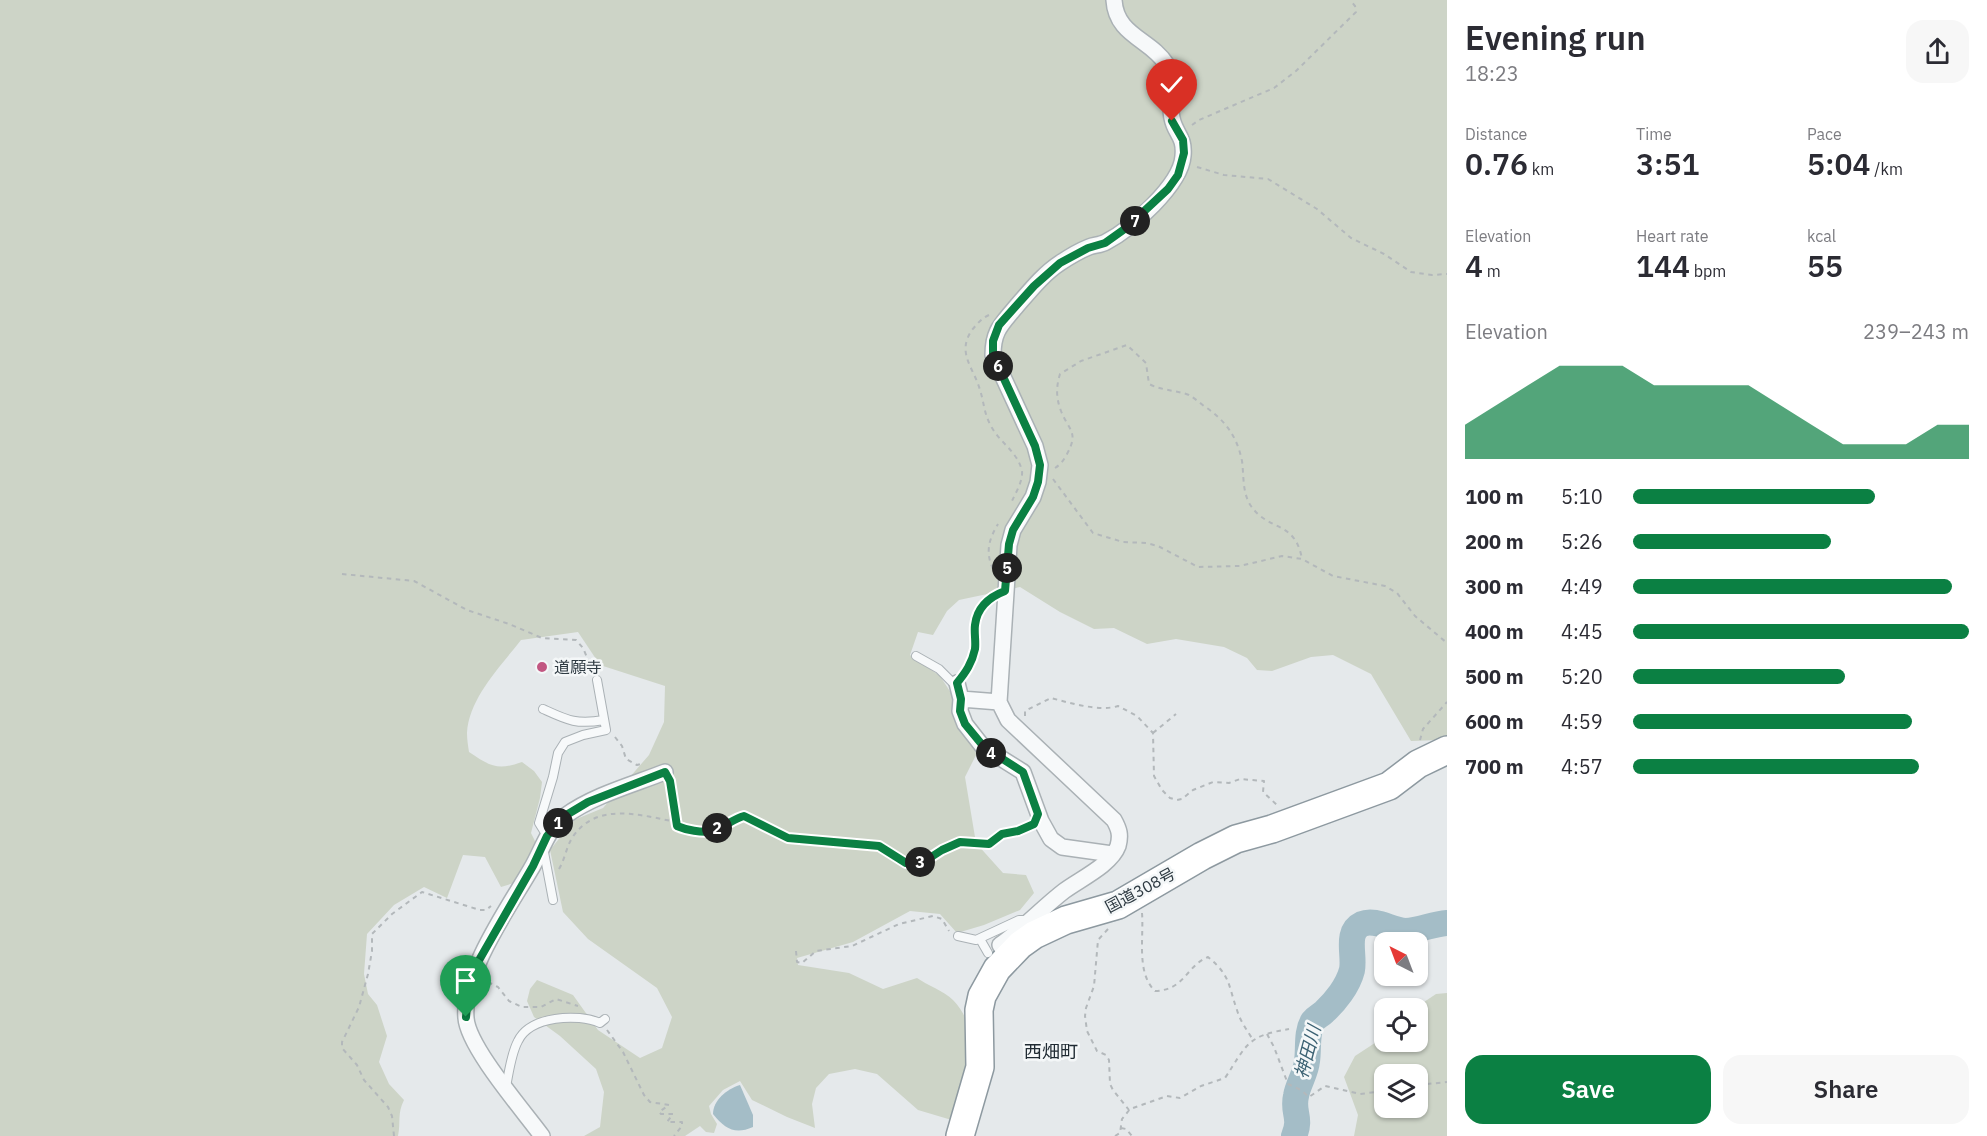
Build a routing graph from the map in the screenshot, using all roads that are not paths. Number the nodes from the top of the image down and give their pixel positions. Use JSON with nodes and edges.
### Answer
{"nodes":[{"id":1,"x":1114,"y":0,"type":"edge"},
{"id":2,"x":1005,"y":588,"type":"junction"},
{"id":3,"x":916,"y":656,"type":"dead end"},
{"id":4,"x":597,"y":680,"type":"road end"},
{"id":5,"x":957,"y":683,"type":"junction"},
{"id":6,"x":961,"y":699,"type":"junction"},
{"id":7,"x":999,"y":702,"type":"junction"},
{"id":8,"x":543,"y":709,"type":"dead end"},
{"id":9,"x":604,"y":720,"type":"junction"},
{"id":10,"x":1447,"y":750,"type":"edge"},
{"id":11,"x":665,"y":772,"type":"road end"},
{"id":12,"x":545,"y":841,"type":"junction"},
{"id":13,"x":1112,"y":854,"type":"junction"},
{"id":14,"x":553,"y":900,"type":"dead end"},
{"id":15,"x":1032,"y":920,"type":"junction"},
{"id":16,"x":958,"y":936,"type":"road end"},
{"id":17,"x":980,"y":939,"type":"junction"},
{"id":18,"x":997,"y":955,"type":"junction"},
{"id":19,"x":602,"y":1021,"type":"road end"},
{"id":20,"x":506,"y":1087,"type":"junction"},
{"id":21,"x":542,"y":1136,"type":"edge"},
{"id":22,"x":960,"y":1136,"type":"edge"}],
"edges":[{"from":1,"to":2,"type":"street"},
{"from":2,"to":5,"type":"lane"},
{"from":2,"to":7,"type":"street"},
{"from":3,"to":5,"type":"lane"},
{"from":4,"to":9,"type":"lane"},
{"from":5,"to":6,"type":"street"},
{"from":6,"to":7,"type":"street"},
{"from":6,"to":13,"type":"street"},
{"from":7,"to":13,"type":"street"},
{"from":8,"to":9,"type":"lane"},
{"from":9,"to":12,"type":"lane"},
{"from":10,"to":18,"type":"highway","name":"国道308号"},
{"from":11,"to":12,"type":"street"},
{"from":12,"to":14,"type":"lane"},
{"from":12,"to":20,"type":"street"},
{"from":13,"to":15,"type":"street"},
{"from":15,"to":17,"type":"lane"},
{"from":15,"to":18,"type":"street"},
{"from":16,"to":17,"type":"lane"},
{"from":17,"to":18,"type":"lane"},
{"from":18,"to":22,"type":"highway","name":"国道308号"},
{"from":19,"to":20,"type":"lane"},
{"from":20,"to":21,"type":"street"}]}
